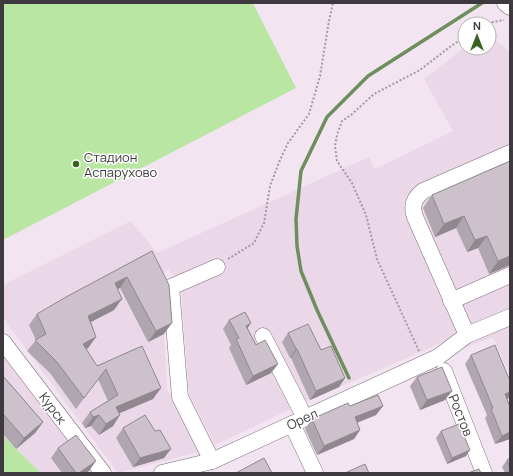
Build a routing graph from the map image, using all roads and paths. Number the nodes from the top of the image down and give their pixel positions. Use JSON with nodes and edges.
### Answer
{"nodes":[{"id":1,"x":333,"y":3,"type":"edge"},
{"id":2,"x":505,"y":3,"type":"edge"},
{"id":3,"x":510,"y":7,"type":"edge"},
{"id":4,"x":510,"y":19,"type":"edge"},
{"id":5,"x":497,"y":21,"type":"edge"},
{"id":6,"x":457,"y":42,"type":"edge"},
{"id":7,"x":510,"y":153,"type":"edge"},
{"id":8,"x":217,"y":266,"type":"joint"},
{"id":9,"x":510,"y":275,"type":"edge"},
{"id":10,"x":451,"y":301,"type":"junction"},
{"id":11,"x":510,"y":317,"type":"edge"},
{"id":12,"x":467,"y":335,"type":"junction"},
{"id":13,"x":263,"y":336,"type":"dead end"},
{"id":14,"x":3,"y":342,"type":"edge"},
{"id":15,"x":431,"y":360,"type":"junction"},
{"id":16,"x":299,"y":421,"type":"junction"},
{"id":17,"x":212,"y":461,"type":"junction"},
{"id":18,"x":104,"y":473,"type":"edge"},
{"id":19,"x":162,"y":473,"type":"edge"},
{"id":20,"x":315,"y":473,"type":"edge"},
{"id":21,"x":484,"y":473,"type":"edge"}],
"edges":[{"from":1,"to":8,"type":"path"},
{"from":2,"to":3,"type":"street"},
{"from":4,"to":5,"type":"path"},
{"from":6,"to":15,"type":"path"},
{"from":7,"to":10,"type":"street"},
{"from":8,"to":17,"type":"street"},
{"from":9,"to":10,"type":"street"},
{"from":10,"to":12,"type":"street"},
{"from":11,"to":12,"type":"street","name":"Орел"},
{"from":12,"to":15,"type":"street","name":"Орел"},
{"from":13,"to":16,"type":"street"},
{"from":14,"to":18,"type":"street","name":"Курск"},
{"from":15,"to":16,"type":"street","name":"Орел"},
{"from":15,"to":21,"type":"street","name":"Ростов"},
{"from":16,"to":17,"type":"street","name":"Орел"},
{"from":16,"to":20,"type":"street"},
{"from":17,"to":19,"type":"street","name":"Орел"}]}
